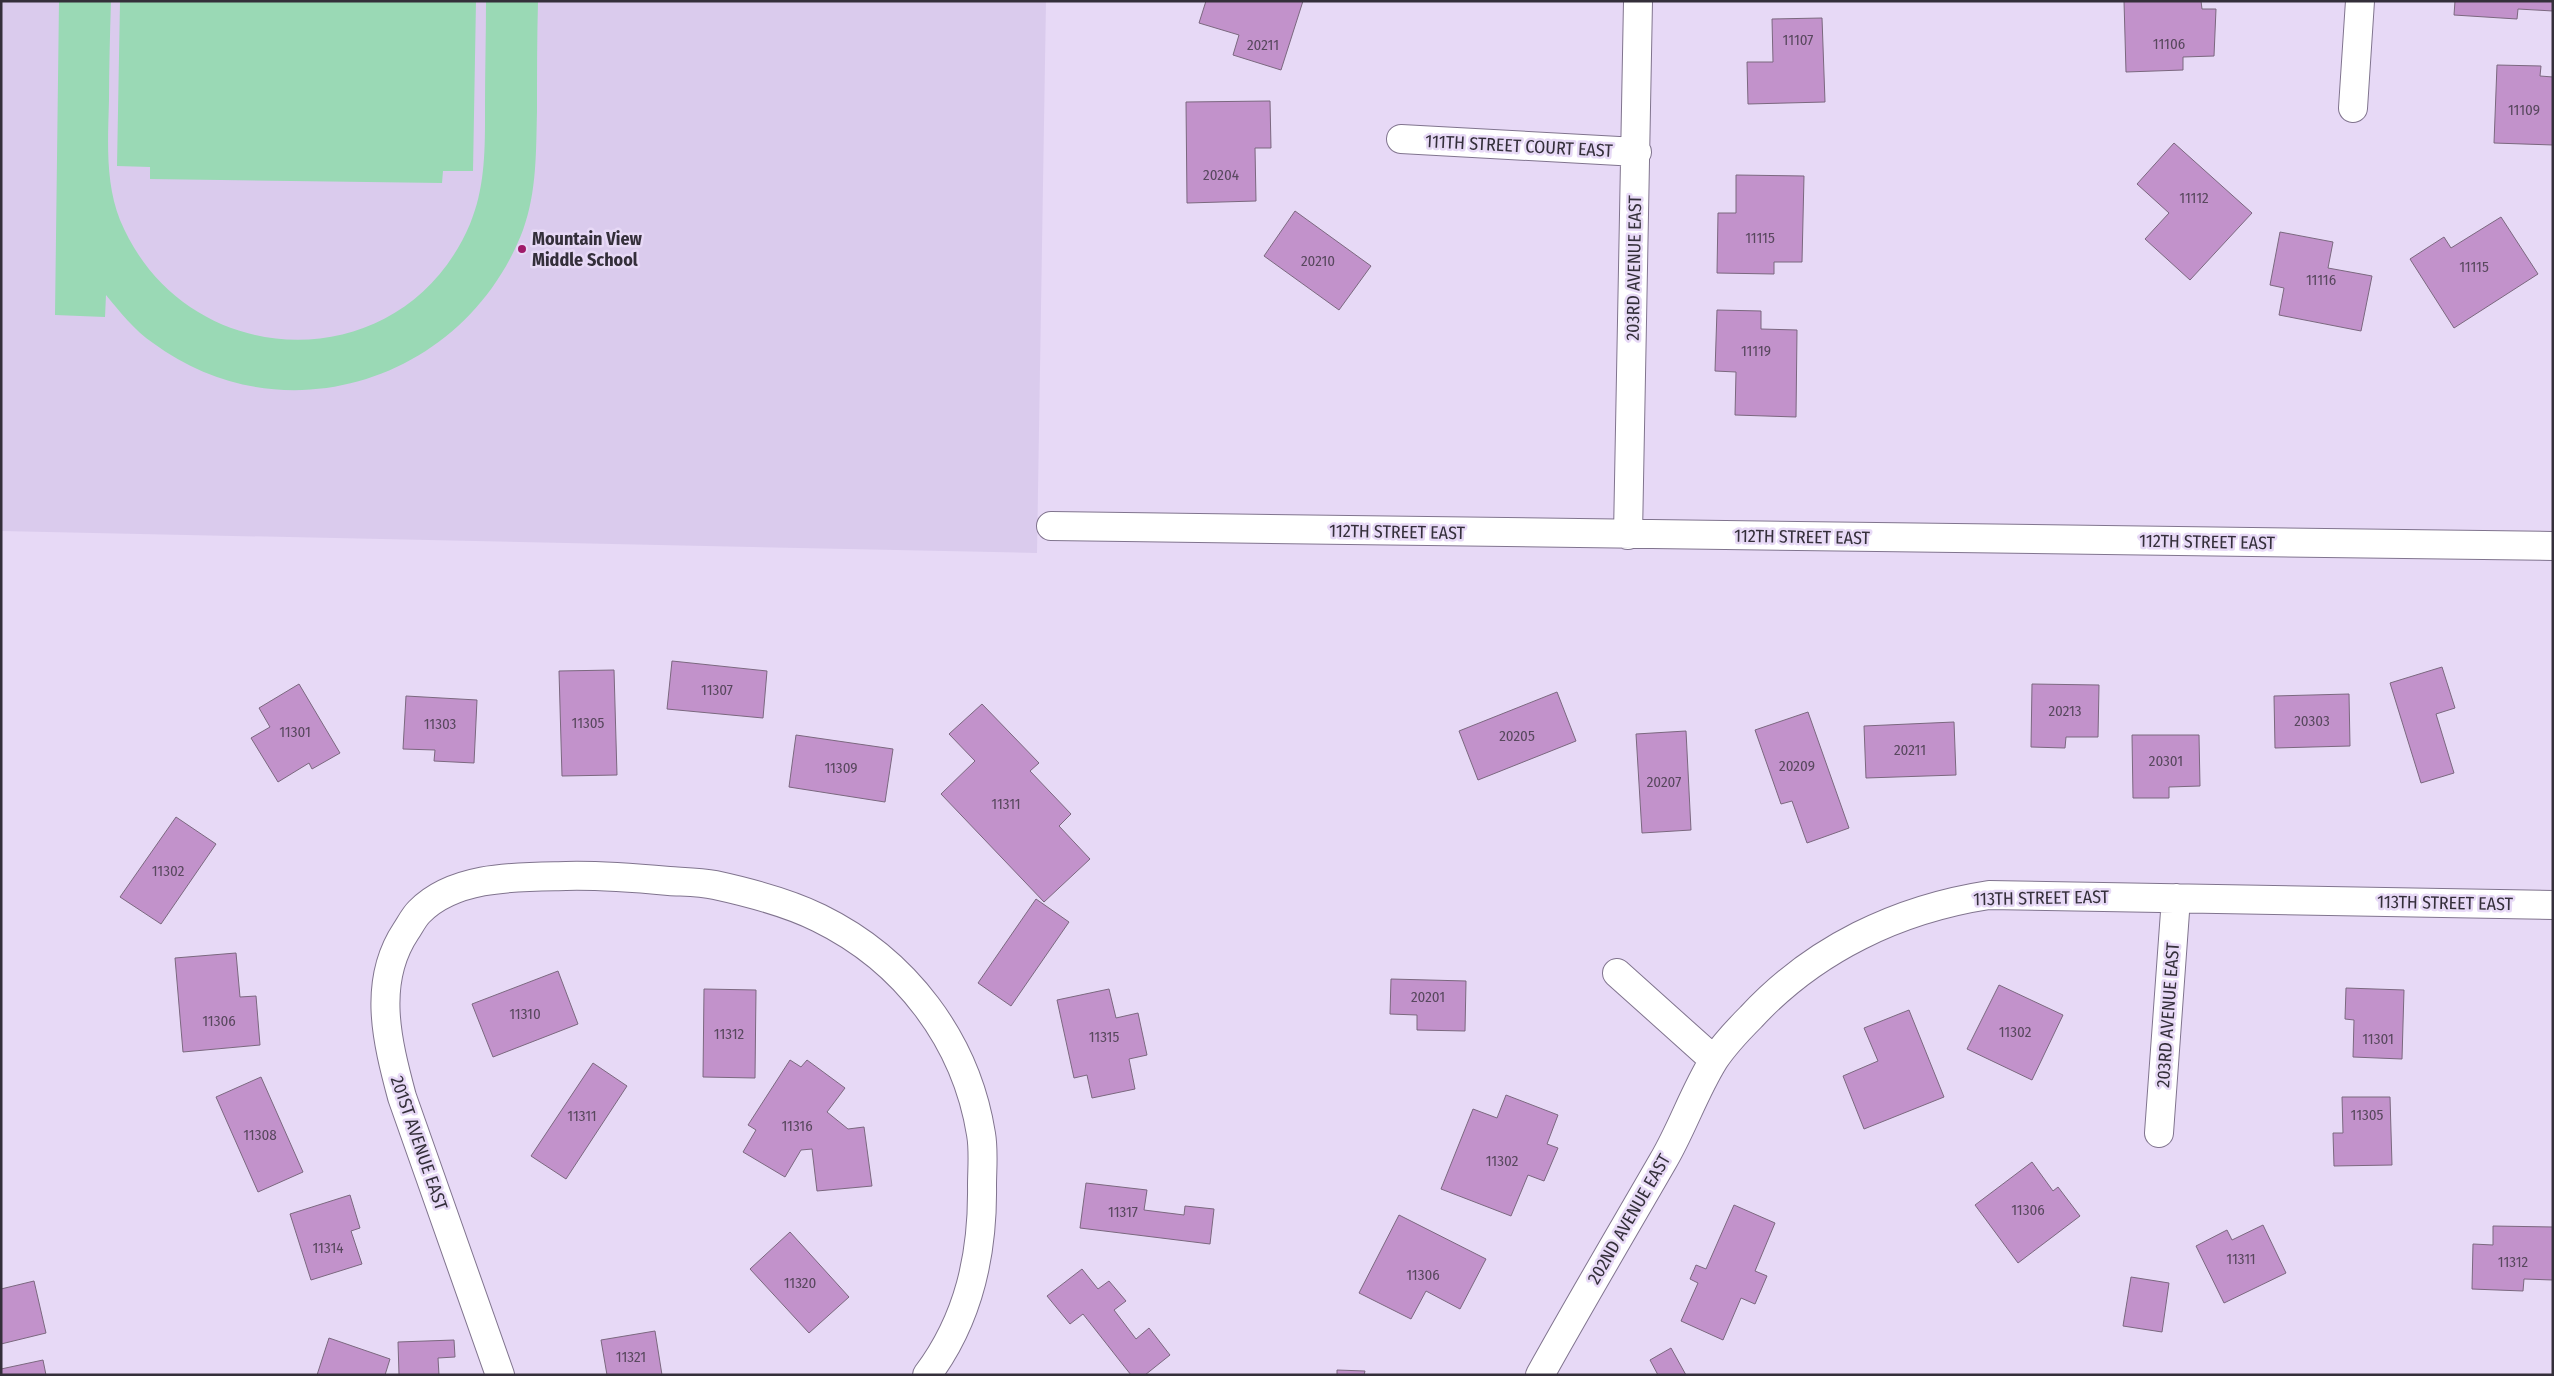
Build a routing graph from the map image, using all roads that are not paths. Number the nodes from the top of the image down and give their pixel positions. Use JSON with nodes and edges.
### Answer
{"nodes":[{"id":1,"x":1638,"y":1,"type":"edge"},
{"id":2,"x":2360,"y":1,"type":"edge"},
{"id":3,"x":2353,"y":108,"type":"dead end"},
{"id":4,"x":1401,"y":139,"type":"dead end"},
{"id":5,"x":1637,"y":152,"type":"junction"},
{"id":6,"x":1051,"y":526,"type":"dead end"},
{"id":7,"x":1628,"y":535,"type":"junction"},
{"id":8,"x":2553,"y":546,"type":"edge"},
{"id":9,"x":2176,"y":898,"type":"junction"},
{"id":10,"x":2553,"y":905,"type":"edge"},
{"id":11,"x":1617,"y":973,"type":"dead end"},
{"id":12,"x":1714,"y":1060,"type":"junction"},
{"id":13,"x":2159,"y":1133,"type":"dead end"},
{"id":14,"x":500,"y":1375,"type":"edge"},
{"id":15,"x":927,"y":1375,"type":"edge"},
{"id":16,"x":1540,"y":1375,"type":"edge"}],
"edges":[{"from":1,"to":5,"type":"street","name":"203RD AVENUE EAST"},
{"from":2,"to":3,"type":"street"},
{"from":4,"to":5,"type":"street","name":"111TH STREET COURT EAST"},
{"from":5,"to":7,"type":"street","name":"203RD AVENUE EAST"},
{"from":6,"to":7,"type":"street","name":"112TH STREET EAST"},
{"from":7,"to":8,"type":"street","name":"112TH STREET EAST"},
{"from":9,"to":10,"type":"street","name":"113TH STREET EAST"},
{"from":9,"to":12,"type":"street","name":"113TH STREET EAST"},
{"from":9,"to":13,"type":"street","name":"203RD AVENUE EAST"},
{"from":11,"to":12,"type":"street"},
{"from":12,"to":16,"type":"street","name":"202ND AVENUE EAST"},
{"from":14,"to":15,"type":"street","name":"201ST AVENUE EAST"}]}
